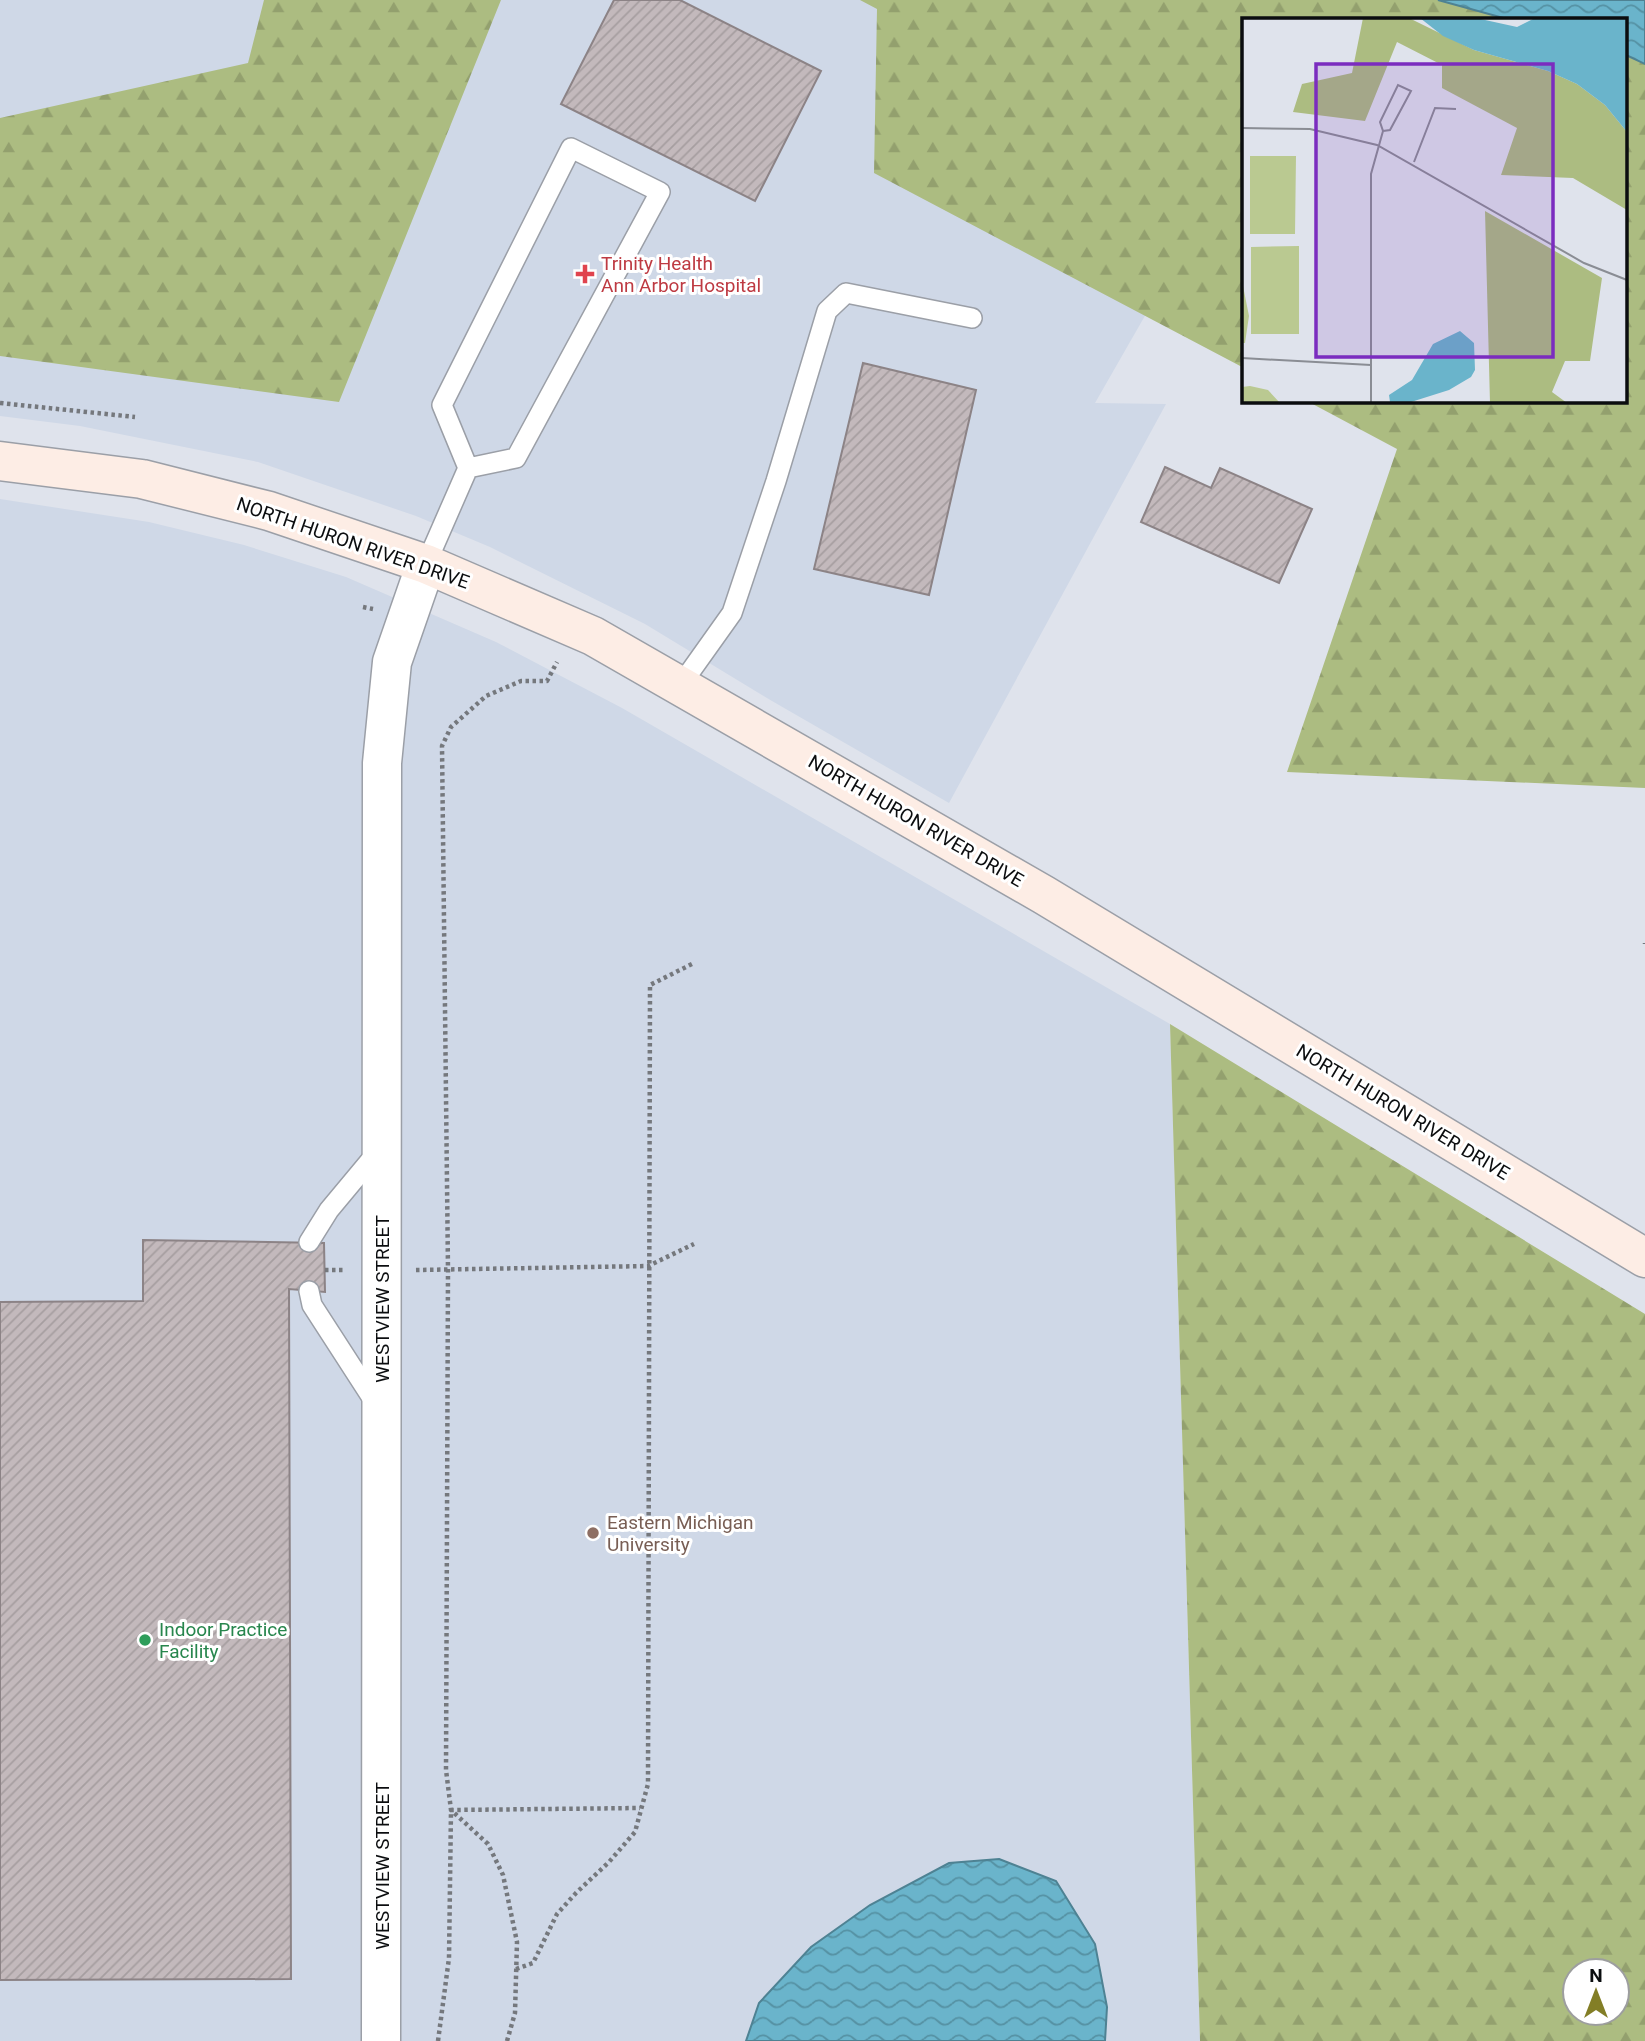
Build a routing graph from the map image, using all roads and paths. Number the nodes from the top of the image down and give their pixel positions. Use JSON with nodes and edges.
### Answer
{"nodes":[{"id":1,"x":972,"y":318,"type":"dead end"},
{"id":2,"x":0,"y":403,"type":"edge"},
{"id":3,"x":135,"y":417,"type":"dead end"},
{"id":4,"x":0,"y":461,"type":"edge"},
{"id":5,"x":468,"y":468,"type":"junction"},
{"id":6,"x":426,"y":564,"type":"junction"},
{"id":7,"x":576,"y":627,"type":"junction"},
{"id":8,"x":680,"y":686,"type":"junction"},
{"id":9,"x":694,"y":962,"type":"dead end"},
{"id":10,"x":382,"y":1146,"type":"junction"},
{"id":11,"x":309,"y":1242,"type":"dead end"},
{"id":12,"x":694,"y":1244,"type":"dead end"},
{"id":13,"x":1645,"y":1258,"type":"edge"},
{"id":14,"x":648,"y":1266,"type":"junction"},
{"id":15,"x":449,"y":1270,"type":"junction"},
{"id":16,"x":309,"y":1291,"type":"dead end"},
{"id":17,"x":382,"y":1414,"type":"junction"},
{"id":18,"x":640,"y":1808,"type":"junction"},
{"id":19,"x":451,"y":1810,"type":"junction"},
{"id":20,"x":516,"y":1969,"type":"junction"},
{"id":21,"x":381,"y":2041,"type":"edge"},
{"id":22,"x":438,"y":2041,"type":"edge"},
{"id":23,"x":506,"y":2041,"type":"edge"}],
"edges":[{"from":1,"to":8,"type":"lane"},
{"from":2,"to":3,"type":"path"},
{"from":4,"to":6,"type":"main road","name":"NORTH HURON RIVER DRIVE"},
{"from":5,"to":5,"type":"lane"},
{"from":5,"to":6,"type":"lane"},
{"from":6,"to":7,"type":"main road","name":"NORTH HURON RIVER DRIVE"},
{"from":6,"to":10,"type":"street","name":"WESTVIEW STREET"},
{"from":7,"to":8,"type":"main road","name":"NORTH HURON RIVER DRIVE"},
{"from":7,"to":15,"type":"path"},
{"from":8,"to":13,"type":"main road","name":"NORTH HURON RIVER DRIVE"},
{"from":9,"to":14,"type":"path"},
{"from":10,"to":11,"type":"lane"},
{"from":10,"to":17,"type":"street","name":"WESTVIEW STREET"},
{"from":12,"to":14,"type":"path"},
{"from":14,"to":15,"type":"path"},
{"from":14,"to":18,"type":"path"},
{"from":15,"to":19,"type":"path"},
{"from":16,"to":17,"type":"lane"},
{"from":17,"to":21,"type":"street","name":"WESTVIEW STREET"},
{"from":18,"to":19,"type":"path"},
{"from":18,"to":20,"type":"path"},
{"from":19,"to":20,"type":"path"},
{"from":19,"to":22,"type":"path"},
{"from":20,"to":23,"type":"path"}]}
